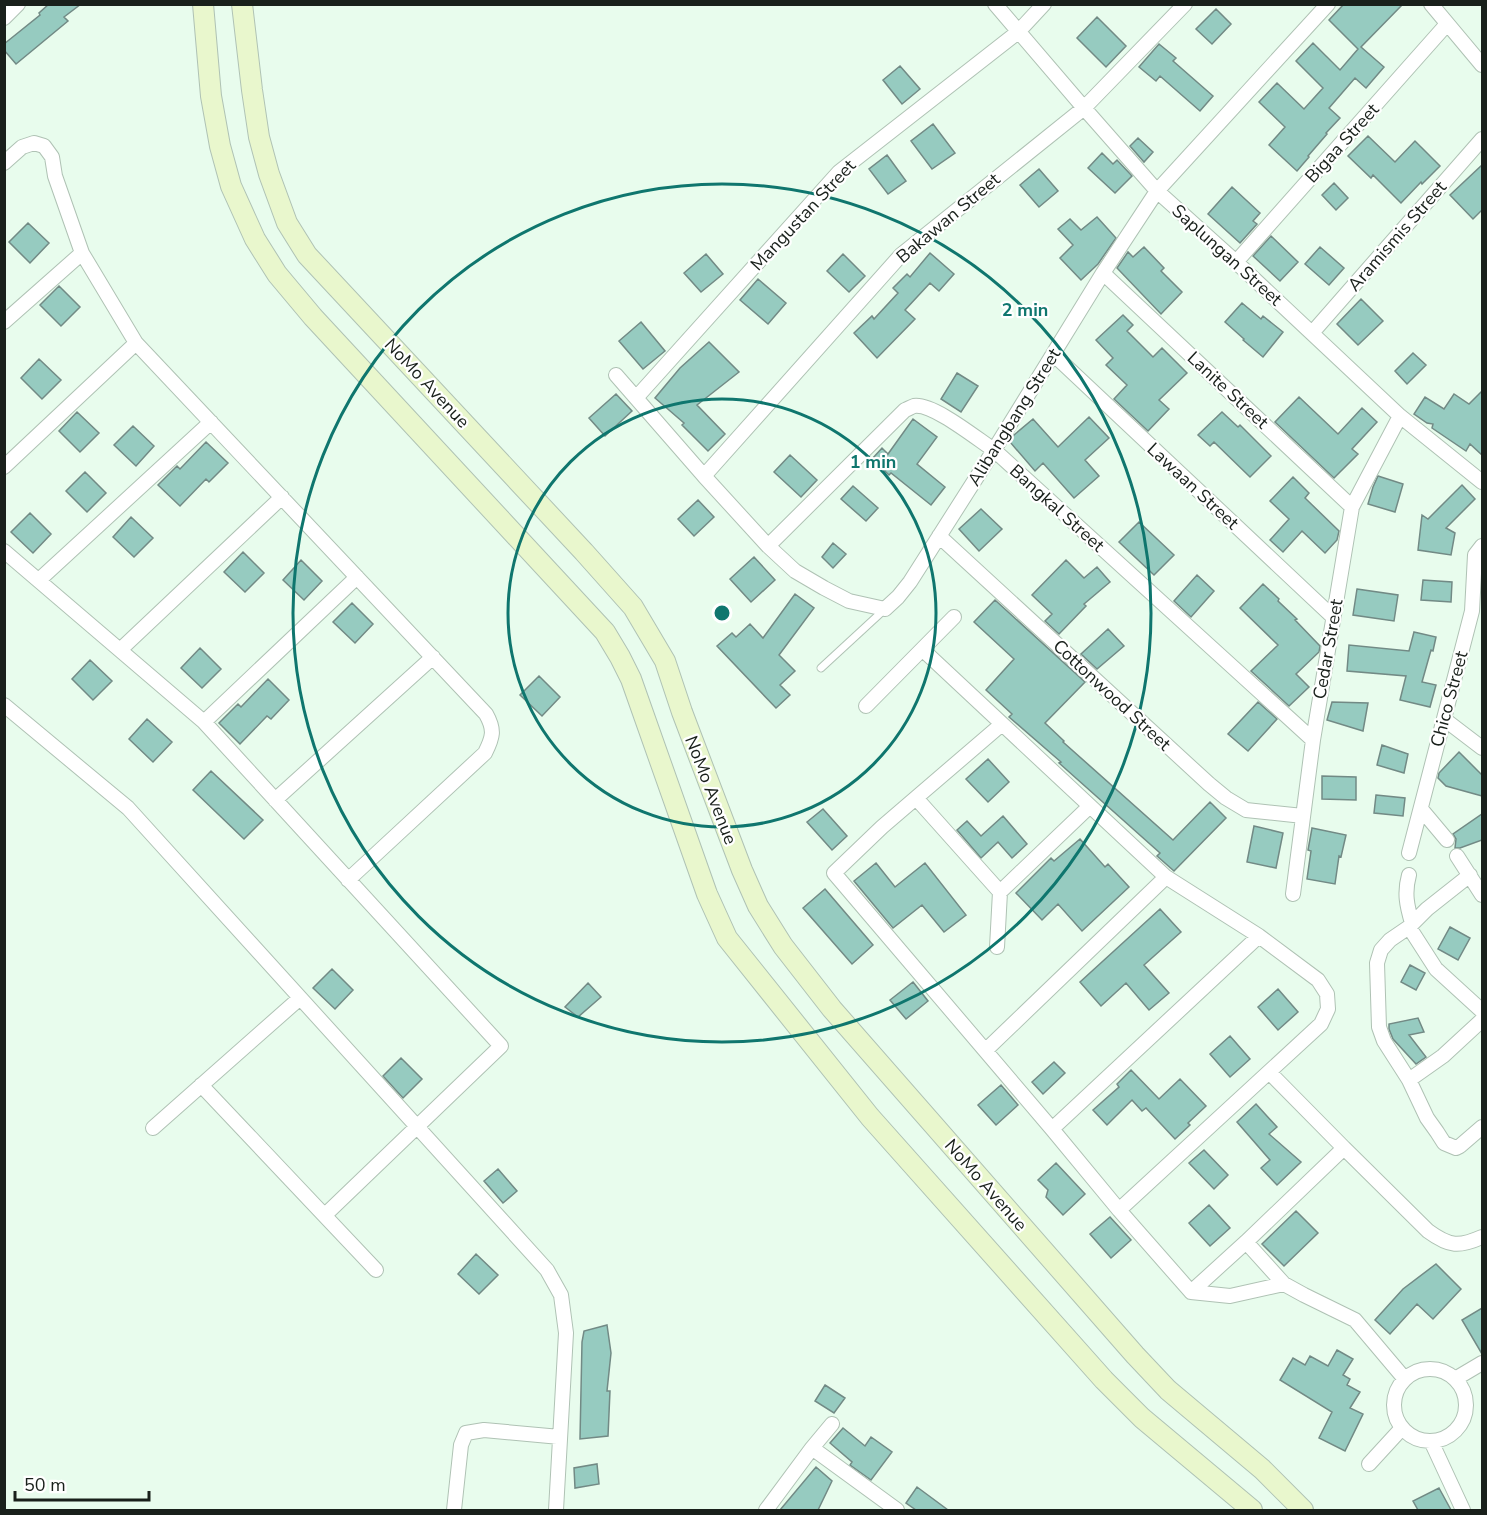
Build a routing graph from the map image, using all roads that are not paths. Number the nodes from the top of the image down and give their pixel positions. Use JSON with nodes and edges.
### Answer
{"nodes":[{"id":1,"x":18,"y":4,"type":"edge"},
{"id":2,"x":203,"y":4,"type":"edge"},
{"id":3,"x":242,"y":4,"type":"edge"},
{"id":4,"x":995,"y":4,"type":"edge"},
{"id":5,"x":1044,"y":4,"type":"edge"},
{"id":6,"x":1185,"y":4,"type":"edge"},
{"id":7,"x":1328,"y":4,"type":"edge"},
{"id":8,"x":1431,"y":4,"type":"edge"},
{"id":9,"x":4,"y":18,"type":"edge"},
{"id":10,"x":1448,"y":24,"type":"junction"},
{"id":11,"x":1018,"y":32,"type":"junction"},
{"id":12,"x":1482,"y":65,"type":"edge"},
{"id":13,"x":1084,"y":108,"type":"junction"},
{"id":14,"x":1482,"y":139,"type":"edge"},
{"id":15,"x":4,"y":163,"type":"edge"},
{"id":16,"x":1157,"y":191,"type":"junction"},
{"id":17,"x":82,"y":252,"type":"junction"},
{"id":18,"x":1236,"y":262,"type":"junction"},
{"id":19,"x":1103,"y":273,"type":"junction"},
{"id":20,"x":4,"y":321,"type":"edge"},
{"id":21,"x":1312,"y":333,"type":"junction"},
{"id":22,"x":136,"y":343,"type":"junction"},
{"id":23,"x":1053,"y":354,"type":"junction"},
{"id":24,"x":616,"y":375,"type":"dead end"},
{"id":25,"x":636,"y":398,"type":"junction"},
{"id":26,"x":1400,"y":416,"type":"junction"},
{"id":27,"x":211,"y":422,"type":"junction"},
{"id":28,"x":994,"y":450,"type":"junction"},
{"id":29,"x":4,"y":467,"type":"edge"},
{"id":30,"x":704,"y":476,"type":"junction"},
{"id":31,"x":1482,"y":482,"type":"edge"},
{"id":32,"x":282,"y":497,"type":"junction"},
{"id":33,"x":1352,"y":507,"type":"junction"},
{"id":34,"x":939,"y":536,"type":"junction"},
{"id":35,"x":768,"y":546,"type":"junction"},
{"id":36,"x":1482,"y":546,"type":"edge"},
{"id":37,"x":4,"y":551,"type":"edge"},
{"id":38,"x":357,"y":577,"type":"junction"},
{"id":39,"x":39,"y":580,"type":"junction"},
{"id":40,"x":885,"y":609,"type":"junction"},
{"id":41,"x":1477,"y":614,"type":"edge"},
{"id":42,"x":954,"y":617,"type":"dead end"},
{"id":43,"x":1334,"y":618,"type":"junction"},
{"id":44,"x":120,"y":650,"type":"junction"},
{"id":45,"x":922,"y":650,"type":"junction"},
{"id":46,"x":433,"y":657,"type":"junction"},
{"id":47,"x":821,"y":668,"type":"dead end"},
{"id":48,"x":4,"y":705,"type":"edge"},
{"id":49,"x":866,"y":706,"type":"dead end"},
{"id":50,"x":1444,"y":719,"type":"junction"},
{"id":51,"x":204,"y":722,"type":"junction"},
{"id":52,"x":1002,"y":724,"type":"junction"},
{"id":53,"x":1313,"y":740,"type":"junction"},
{"id":54,"x":1482,"y":748,"type":"edge"},
{"id":55,"x":916,"y":798,"type":"junction"},
{"id":56,"x":275,"y":800,"type":"junction"},
{"id":57,"x":1090,"y":806,"type":"junction"},
{"id":58,"x":1421,"y":809,"type":"junction"},
{"id":59,"x":1303,"y":816,"type":"junction"},
{"id":60,"x":1447,"y":840,"type":"dead end"},
{"id":61,"x":1409,"y":853,"type":"dead end"},
{"id":62,"x":1457,"y":856,"type":"dead end"},
{"id":63,"x":1409,"y":875,"type":"dead end"},
{"id":64,"x":1470,"y":875,"type":"junction"},
{"id":65,"x":1166,"y":877,"type":"junction"},
{"id":66,"x":348,"y":880,"type":"junction"},
{"id":67,"x":1000,"y":892,"type":"junction"},
{"id":68,"x":1293,"y":894,"type":"dead end"},
{"id":69,"x":1482,"y":894,"type":"edge"},
{"id":70,"x":1410,"y":925,"type":"junction"},
{"id":71,"x":1259,"y":936,"type":"junction"},
{"id":72,"x":997,"y":947,"type":"dead end"},
{"id":73,"x":300,"y":998,"type":"junction"},
{"id":74,"x":1482,"y":1011,"type":"edge"},
{"id":75,"x":1482,"y":1020,"type":"edge"},
{"id":76,"x":986,"y":1050,"type":"junction"},
{"id":77,"x":1269,"y":1072,"type":"junction"},
{"id":78,"x":1409,"y":1080,"type":"junction"},
{"id":79,"x":201,"y":1085,"type":"junction"},
{"id":80,"x":417,"y":1127,"type":"junction"},
{"id":81,"x":1482,"y":1127,"type":"edge"},
{"id":82,"x":153,"y":1128,"type":"dead end"},
{"id":83,"x":1053,"y":1129,"type":"junction"},
{"id":84,"x":1344,"y":1148,"type":"junction"},
{"id":85,"x":1119,"y":1210,"type":"junction"},
{"id":86,"x":325,"y":1215,"type":"junction"},
{"id":87,"x":1482,"y":1238,"type":"edge"},
{"id":88,"x":1246,"y":1242,"type":"junction"},
{"id":89,"x":375,"y":1270,"type":"dead end"},
{"id":90,"x":1284,"y":1284,"type":"junction"},
{"id":91,"x":1191,"y":1292,"type":"junction"},
{"id":92,"x":1482,"y":1363,"type":"edge"},
{"id":93,"x":1404,"y":1378,"type":"junction"},
{"id":94,"x":1455,"y":1379,"type":"junction"},
{"id":95,"x":832,"y":1424,"type":"dead end"},
{"id":96,"x":1402,"y":1428,"type":"junction"},
{"id":97,"x":560,"y":1437,"type":"junction"},
{"id":98,"x":1431,"y":1441,"type":"junction"},
{"id":99,"x":812,"y":1448,"type":"junction"},
{"id":100,"x":1369,"y":1464,"type":"dead end"},
{"id":101,"x":889,"y":1508,"type":"edge"},
{"id":102,"x":454,"y":1510,"type":"edge"},
{"id":103,"x":555,"y":1510,"type":"edge"},
{"id":104,"x":766,"y":1510,"type":"edge"},
{"id":105,"x":1252,"y":1510,"type":"edge"},
{"id":106,"x":1303,"y":1510,"type":"edge"},
{"id":107,"x":1463,"y":1510,"type":"edge"}],
"edges":[{"from":1,"to":9,"type":"street"},
{"from":2,"to":105,"type":"main road","name":"NoMo Avenue"},
{"from":3,"to":106,"type":"main road","name":"NoMo Avenue"},
{"from":4,"to":11,"type":"street","name":"Saplungan Street"},
{"from":5,"to":11,"type":"street","name":"Mangustan Street"},
{"from":6,"to":13,"type":"street","name":"Bakawan Street"},
{"from":7,"to":16,"type":"street","name":"Alibangbang Street"},
{"from":8,"to":10,"type":"street"},
{"from":10,"to":12,"type":"street"},
{"from":10,"to":18,"type":"street","name":"Bigaa Street"},
{"from":11,"to":13,"type":"street","name":"Saplungan Street"},
{"from":11,"to":25,"type":"street","name":"Mangustan Street"},
{"from":13,"to":16,"type":"street","name":"Saplungan Street"},
{"from":13,"to":30,"type":"street","name":"Bakawan Street"},
{"from":14,"to":21,"type":"street","name":"Aramismis Street"},
{"from":15,"to":17,"type":"street"},
{"from":16,"to":18,"type":"street","name":"Saplungan Street"},
{"from":16,"to":19,"type":"street","name":"Alibangbang Street"},
{"from":17,"to":20,"type":"street"},
{"from":17,"to":22,"type":"street"},
{"from":18,"to":21,"type":"street","name":"Saplungan Street"},
{"from":19,"to":23,"type":"street","name":"Alibangbang Street"},
{"from":19,"to":33,"type":"street","name":"Lanite Street"},
{"from":21,"to":26,"type":"street","name":"Saplungan Street"},
{"from":22,"to":27,"type":"street"},
{"from":22,"to":29,"type":"street"},
{"from":23,"to":28,"type":"street","name":"Alibangbang Street"},
{"from":23,"to":43,"type":"street","name":"Lawaan Street"},
{"from":24,"to":25,"type":"street"},
{"from":25,"to":30,"type":"street"},
{"from":26,"to":31,"type":"street","name":"Saplungan Street"},
{"from":26,"to":33,"type":"street","name":"Cedar Street"},
{"from":27,"to":32,"type":"street"},
{"from":27,"to":39,"type":"street"},
{"from":28,"to":34,"type":"street","name":"Alibangbang Street"},
{"from":28,"to":35,"type":"street","name":"Bangkal Street"},
{"from":28,"to":53,"type":"street","name":"Bangkal Street"},
{"from":30,"to":35,"type":"street"},
{"from":32,"to":38,"type":"street"},
{"from":32,"to":44,"type":"street"},
{"from":33,"to":43,"type":"street","name":"Cedar Street"},
{"from":34,"to":40,"type":"street","name":"Alibangbang Street"},
{"from":34,"to":59,"type":"street","name":"Cottonwood Street"},
{"from":35,"to":40,"type":"street"},
{"from":36,"to":41,"type":"street","name":"Chico Street"},
{"from":37,"to":39,"type":"street"},
{"from":38,"to":46,"type":"street"},
{"from":38,"to":51,"type":"street"},
{"from":39,"to":44,"type":"street"},
{"from":40,"to":47,"type":"lane"},
{"from":41,"to":50,"type":"street","name":"Chico Street"},
{"from":42,"to":45,"type":"street"},
{"from":43,"to":53,"type":"street","name":"Cedar Street"},
{"from":44,"to":51,"type":"street"},
{"from":45,"to":49,"type":"street"},
{"from":45,"to":52,"type":"street"},
{"from":46,"to":56,"type":"street"},
{"from":46,"to":66,"type":"street"},
{"from":48,"to":73,"type":"street"},
{"from":50,"to":54,"type":"street"},
{"from":50,"to":58,"type":"street","name":"Chico Street"},
{"from":51,"to":56,"type":"street"},
{"from":52,"to":55,"type":"street"},
{"from":52,"to":57,"type":"street"},
{"from":53,"to":59,"type":"street","name":"Cedar Street"},
{"from":55,"to":67,"type":"street"},
{"from":55,"to":76,"type":"street"},
{"from":56,"to":66,"type":"street"},
{"from":57,"to":65,"type":"street"},
{"from":57,"to":67,"type":"street"},
{"from":58,"to":60,"type":"street"},
{"from":58,"to":61,"type":"street","name":"Chico Street"},
{"from":59,"to":68,"type":"street","name":"Cedar Street"},
{"from":62,"to":64,"type":"street"},
{"from":63,"to":70,"type":"street"},
{"from":64,"to":69,"type":"street"},
{"from":64,"to":70,"type":"street"},
{"from":65,"to":71,"type":"street"},
{"from":65,"to":76,"type":"street"},
{"from":66,"to":80,"type":"street"},
{"from":67,"to":72,"type":"street"},
{"from":70,"to":74,"type":"street"},
{"from":70,"to":78,"type":"street"},
{"from":71,"to":77,"type":"street"},
{"from":71,"to":83,"type":"street"},
{"from":73,"to":79,"type":"street"},
{"from":73,"to":80,"type":"street"},
{"from":75,"to":78,"type":"street"},
{"from":76,"to":83,"type":"street"},
{"from":77,"to":84,"type":"street"},
{"from":77,"to":85,"type":"street"},
{"from":78,"to":81,"type":"street"},
{"from":79,"to":82,"type":"street"},
{"from":79,"to":86,"type":"street"},
{"from":80,"to":86,"type":"street"},
{"from":80,"to":97,"type":"street"},
{"from":83,"to":85,"type":"street"},
{"from":84,"to":87,"type":"street"},
{"from":84,"to":88,"type":"street"},
{"from":85,"to":91,"type":"street"},
{"from":86,"to":89,"type":"street"},
{"from":88,"to":90,"type":"street"},
{"from":88,"to":91,"type":"street"},
{"from":90,"to":91,"type":"street"},
{"from":90,"to":93,"type":"street"},
{"from":92,"to":94,"type":"street"},
{"from":93,"to":94,"type":"street"},
{"from":93,"to":96,"type":"street"},
{"from":94,"to":98,"type":"street"},
{"from":95,"to":99,"type":"street"},
{"from":96,"to":98,"type":"street"},
{"from":96,"to":100,"type":"street"},
{"from":97,"to":102,"type":"street"},
{"from":97,"to":103,"type":"street"},
{"from":98,"to":107,"type":"street"},
{"from":99,"to":101,"type":"street"},
{"from":99,"to":104,"type":"street"}]}
